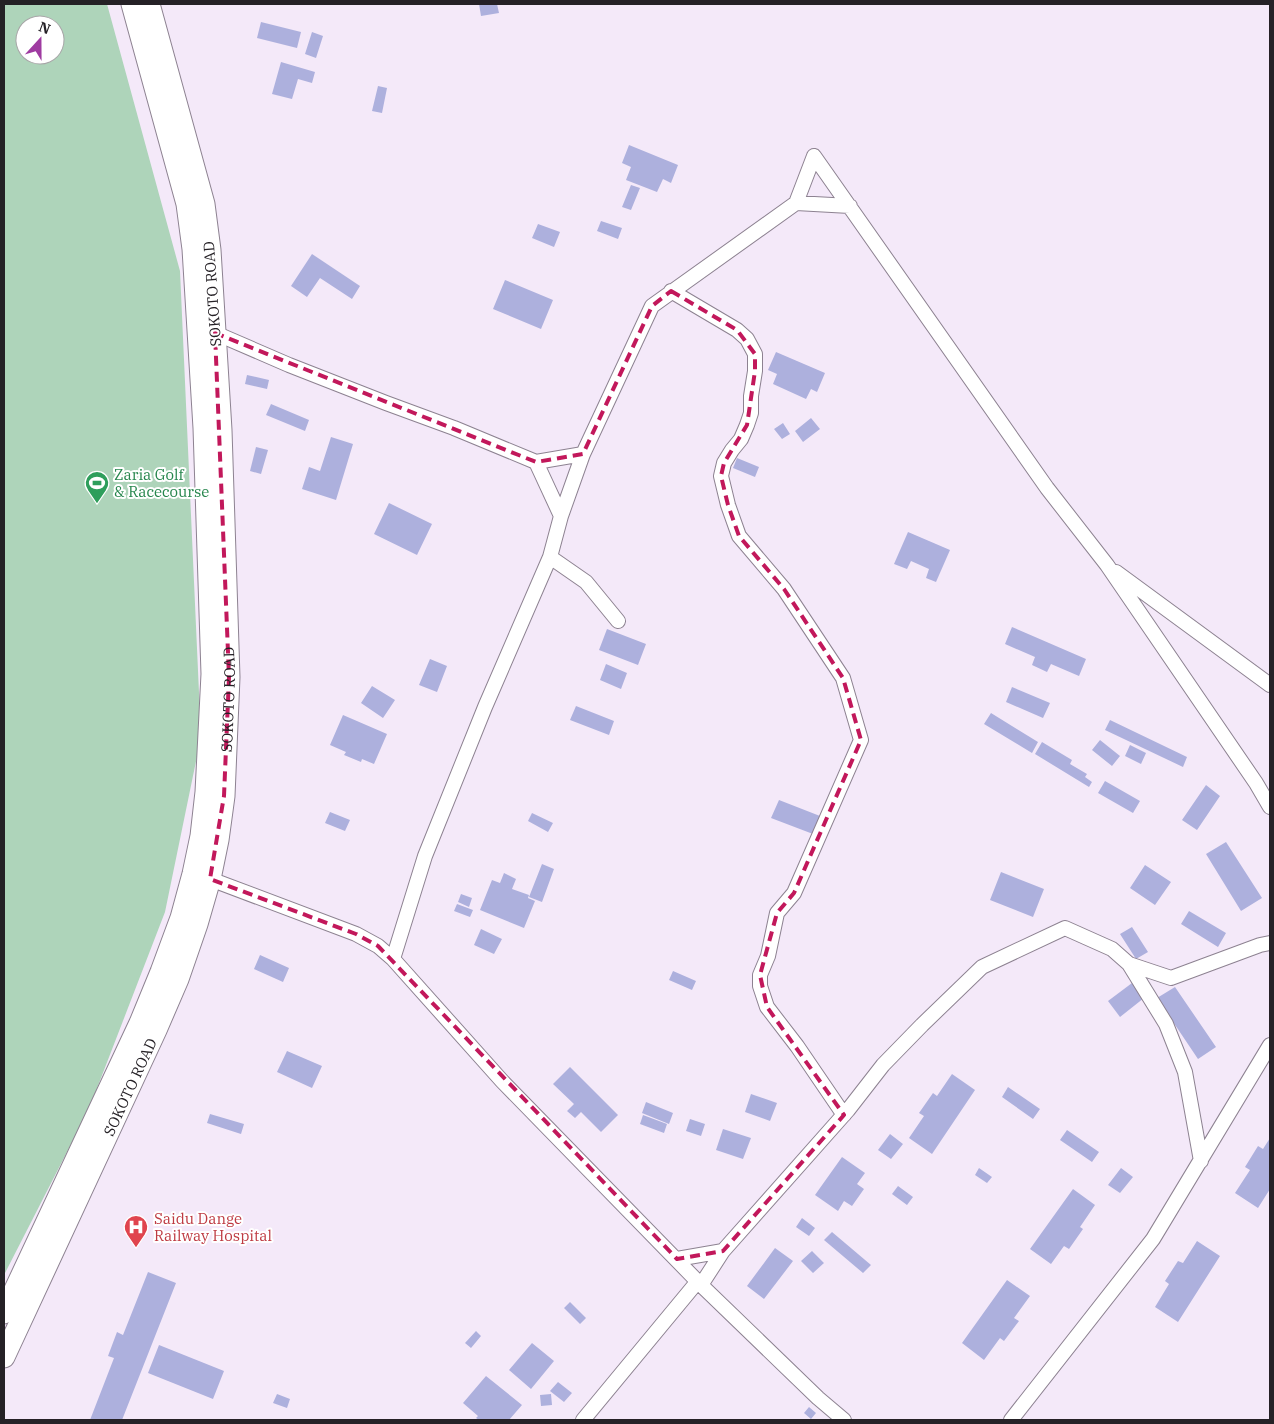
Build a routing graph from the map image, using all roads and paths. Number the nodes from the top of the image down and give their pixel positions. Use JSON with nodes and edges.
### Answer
{"nodes":[{"id":1,"x":132,"y":4,"type":"edge"},
{"id":2,"x":149,"y":4,"type":"edge"},
{"id":3,"x":796,"y":203,"type":"junction"},
{"id":4,"x":850,"y":206,"type":"junction"},
{"id":5,"x":671,"y":291,"type":"junction"},
{"id":6,"x":215,"y":333,"type":"junction"},
{"id":7,"x":583,"y":454,"type":"junction"},
{"id":8,"x":536,"y":462,"type":"junction"},
{"id":9,"x":561,"y":516,"type":"junction"},
{"id":10,"x":550,"y":557,"type":"junction"},
{"id":11,"x":1107,"y":566,"type":"junction"},
{"id":12,"x":618,"y":621,"type":"dead end"},
{"id":13,"x":1270,"y":685,"type":"edge"},
{"id":14,"x":1270,"y":807,"type":"edge"},
{"id":15,"x":210,"y":879,"type":"junction"},
{"id":16,"x":1270,"y":943,"type":"edge"},
{"id":17,"x":393,"y":959,"type":"junction"},
{"id":18,"x":1129,"y":964,"type":"junction"},
{"id":19,"x":1270,"y":1045,"type":"edge"},
{"id":20,"x":844,"y":1115,"type":"junction"},
{"id":21,"x":1201,"y":1162,"type":"junction"},
{"id":22,"x":723,"y":1251,"type":"junction"},
{"id":23,"x":677,"y":1259,"type":"junction"},
{"id":24,"x":700,"y":1283,"type":"junction"},
{"id":25,"x":4,"y":1313,"type":"edge"},
{"id":26,"x":4,"y":1357,"type":"edge"},
{"id":27,"x":584,"y":1420,"type":"edge"},
{"id":28,"x":844,"y":1420,"type":"edge"},
{"id":29,"x":1011,"y":1420,"type":"edge"}],
"edges":[{"from":1,"to":25,"type":"main road","name":"SOKOTO ROAD"},
{"from":2,"to":6,"type":"main road","name":"SOKOTO ROAD"},
{"from":3,"to":4,"type":"street"},
{"from":3,"to":4,"type":"street"},
{"from":3,"to":5,"type":"street"},
{"from":4,"to":11,"type":"street"},
{"from":5,"to":7,"type":"street"},
{"from":5,"to":20,"type":"street"},
{"from":6,"to":8,"type":"street"},
{"from":6,"to":15,"type":"main road","name":"SOKOTO ROAD"},
{"from":7,"to":8,"type":"street"},
{"from":7,"to":9,"type":"street"},
{"from":8,"to":9,"type":"street"},
{"from":9,"to":10,"type":"street"},
{"from":10,"to":12,"type":"street"},
{"from":10,"to":17,"type":"street"},
{"from":11,"to":13,"type":"street"},
{"from":11,"to":14,"type":"street"},
{"from":15,"to":17,"type":"street"},
{"from":15,"to":26,"type":"main road","name":"SOKOTO ROAD"},
{"from":16,"to":18,"type":"street"},
{"from":17,"to":23,"type":"street"},
{"from":18,"to":20,"type":"street"},
{"from":18,"to":21,"type":"street"},
{"from":19,"to":21,"type":"street"},
{"from":20,"to":22,"type":"street"},
{"from":21,"to":29,"type":"street"},
{"from":22,"to":23,"type":"street"},
{"from":22,"to":24,"type":"street"},
{"from":23,"to":24,"type":"street"},
{"from":24,"to":27,"type":"street"},
{"from":24,"to":28,"type":"street"}]}
